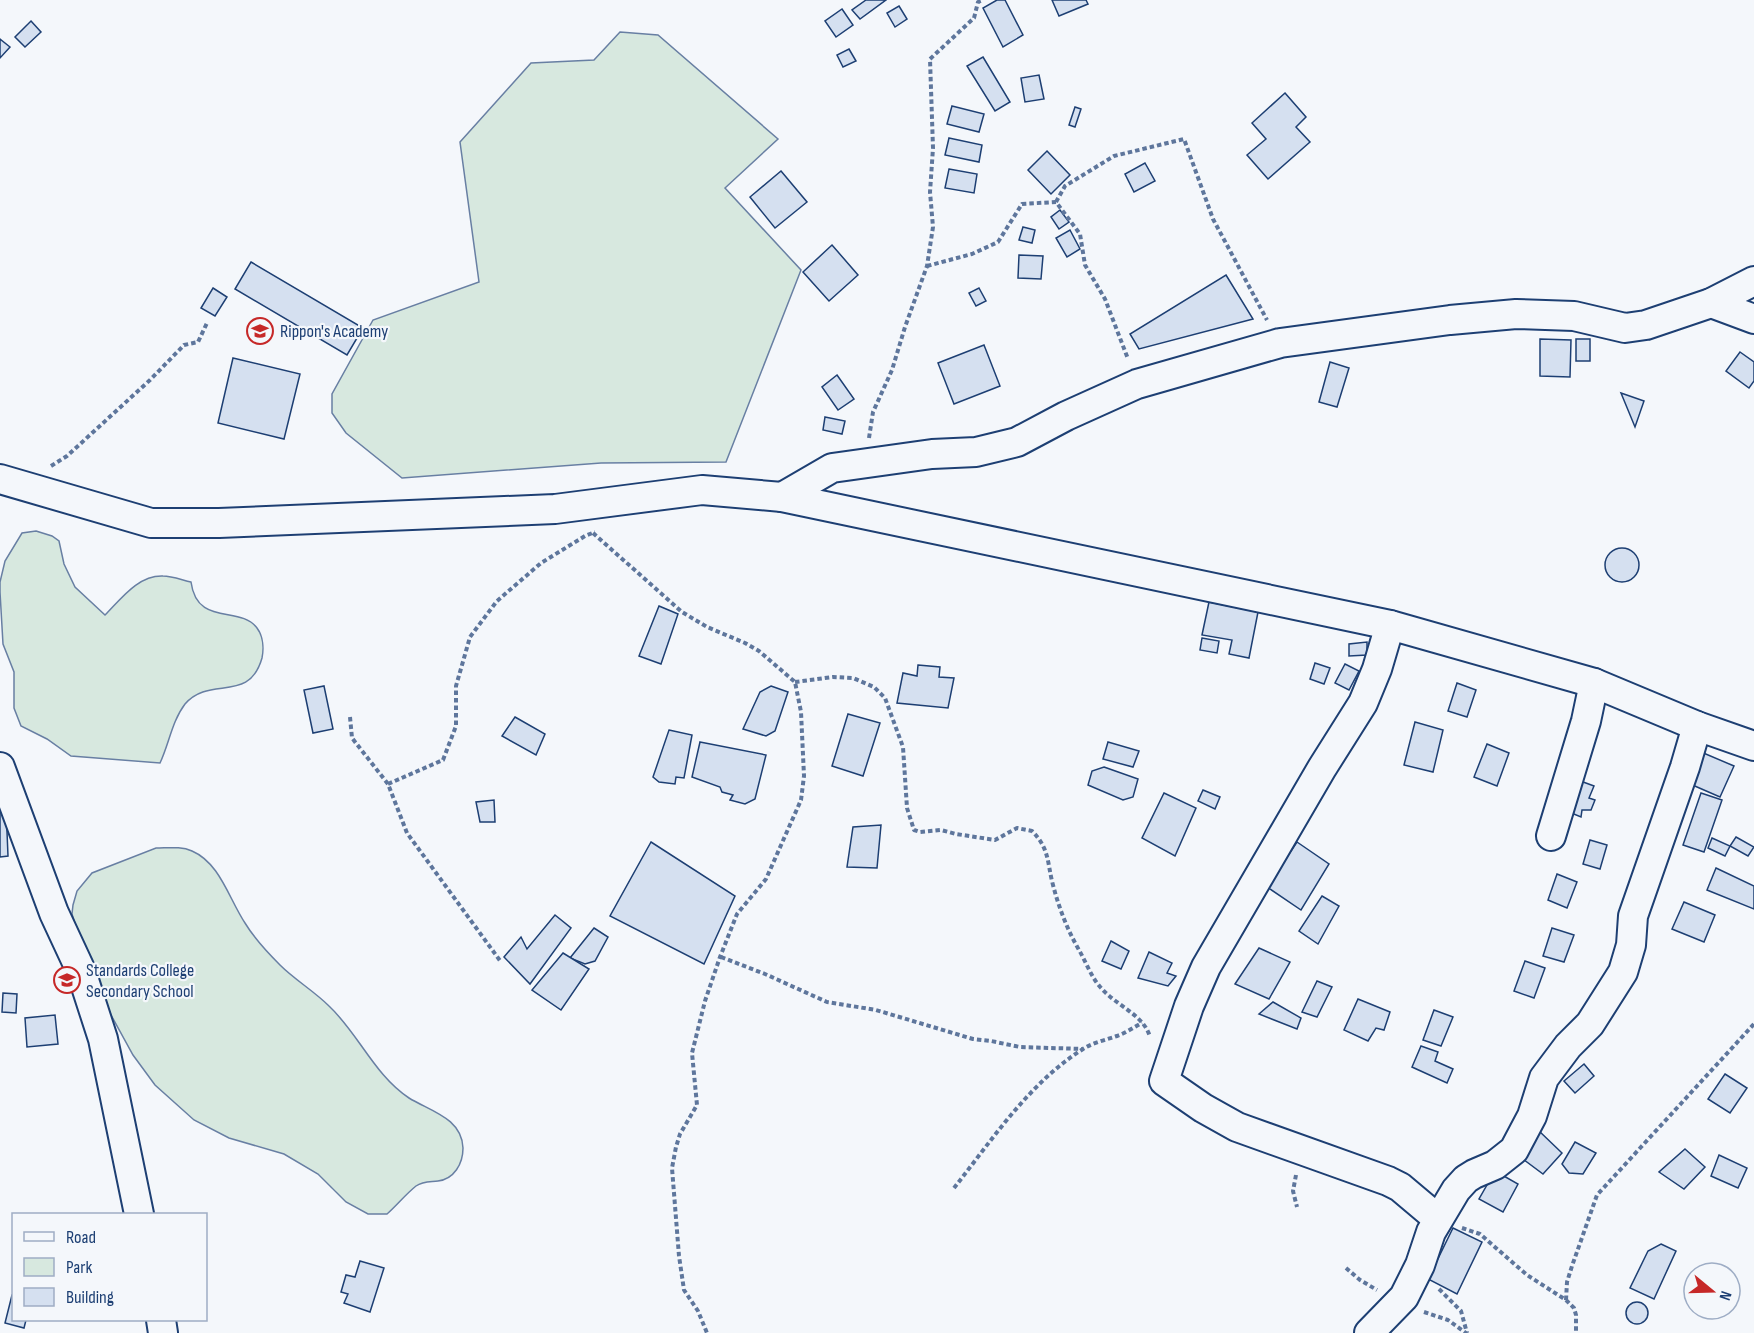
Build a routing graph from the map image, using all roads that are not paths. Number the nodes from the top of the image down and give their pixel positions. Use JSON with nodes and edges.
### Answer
{"nodes":[{"id":1,"x":1754,"y":281,"type":"edge"},
{"id":2,"x":1711,"y":303,"type":"junction"},
{"id":3,"x":1754,"y":319,"type":"edge"},
{"id":4,"x":11,"y":482,"type":"edge"},
{"id":5,"x":782,"y":497,"type":"junction"},
{"id":6,"x":1390,"y":625,"type":"junction"},
{"id":7,"x":1594,"y":683,"type":"junction"},
{"id":8,"x":1697,"y":726,"type":"junction"},
{"id":9,"x":1754,"y":746,"type":"edge"},
{"id":10,"x":0,"y":767,"type":"edge"},
{"id":11,"x":1551,"y":836,"type":"dead end"},
{"id":12,"x":139,"y":1213,"type":"edge"},
{"id":13,"x":1438,"y":1219,"type":"junction"},
{"id":14,"x":1369,"y":1333,"type":"edge"}],
"edges":[{"from":1,"to":2,"type":"street"},
{"from":2,"to":3,"type":"street"},
{"from":2,"to":5,"type":"street"},
{"from":4,"to":5,"type":"street"},
{"from":5,"to":6,"type":"street"},
{"from":6,"to":7,"type":"street"},
{"from":6,"to":13,"type":"street"},
{"from":7,"to":8,"type":"street"},
{"from":7,"to":11,"type":"street"},
{"from":8,"to":9,"type":"street"},
{"from":8,"to":13,"type":"street"},
{"from":10,"to":12,"type":"street"},
{"from":13,"to":14,"type":"street"}]}
